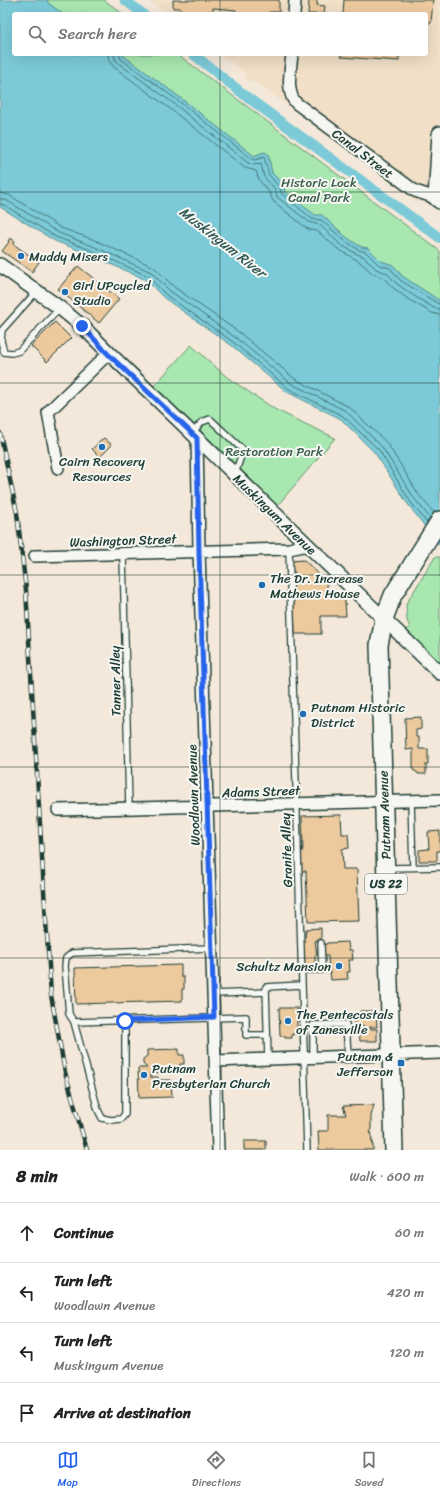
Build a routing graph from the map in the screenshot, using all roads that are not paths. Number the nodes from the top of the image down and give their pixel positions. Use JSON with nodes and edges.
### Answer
{"nodes":[{"id":1,"x":295,"y":0,"type":"edge"},
{"id":2,"x":294,"y":12,"type":"edge"},
{"id":3,"x":292,"y":56,"type":"edge"},
{"id":4,"x":440,"y":134,"type":"edge"},
{"id":5,"x":438,"y":200,"type":"edge"},
{"id":6,"x":0,"y":265,"type":"edge"},
{"id":7,"x":37,"y":290,"type":"junction"},
{"id":8,"x":60,"y":308,"type":"junction"},
{"id":9,"x":108,"y":354,"type":"junction"},
{"id":10,"x":194,"y":436,"type":"junction"},
{"id":11,"x":58,"y":468,"type":"dead end"},
{"id":12,"x":235,"y":475,"type":"junction"},
{"id":13,"x":440,"y":520,"type":"edge"},
{"id":14,"x":308,"y":545,"type":"junction"},
{"id":15,"x":289,"y":549,"type":"junction"},
{"id":16,"x":199,"y":552,"type":"junction"},
{"id":17,"x":123,"y":554,"type":"junction"},
{"id":18,"x":36,"y":556,"type":"dead end"},
{"id":19,"x":384,"y":619,"type":"junction"},
{"id":20,"x":440,"y":673,"type":"edge"},
{"id":21,"x":440,"y":800,"type":"edge"},
{"id":22,"x":384,"y":801,"type":"junction"},
{"id":23,"x":411,"y":801,"type":"junction"},
{"id":24,"x":296,"y":804,"type":"junction"},
{"id":25,"x":208,"y":807,"type":"junction"},
{"id":26,"x":129,"y":808,"type":"junction"},
{"id":27,"x":58,"y":810,"type":"dead end"},
{"id":28,"x":412,"y":867,"type":"junction"},
{"id":29,"x":440,"y":867,"type":"edge"},
{"id":30,"x":386,"y":868,"type":"junction"},
{"id":31,"x":321,"y":944,"type":"dead end"},
{"id":32,"x":212,"y":948,"type":"junction"},
{"id":33,"x":301,"y":970,"type":"junction"},
{"id":34,"x":301,"y":985,"type":"junction"},
{"id":35,"x":266,"y":992,"type":"junction"},
{"id":36,"x":213,"y":994,"type":"junction"},
{"id":37,"x":214,"y":1017,"type":"junction"},
{"id":38,"x":125,"y":1021,"type":"junction"},
{"id":39,"x":74,"y":1022,"type":"junction"},
{"id":40,"x":268,"y":1035,"type":"junction"},
{"id":41,"x":440,"y":1053,"type":"edge"},
{"id":42,"x":391,"y":1055,"type":"junction"},
{"id":43,"x":348,"y":1056,"type":"junction"},
{"id":44,"x":308,"y":1057,"type":"junction"},
{"id":45,"x":268,"y":1059,"type":"junction"},
{"id":46,"x":215,"y":1061,"type":"junction"},
{"id":47,"x":218,"y":1150,"type":"edge"},
{"id":48,"x":307,"y":1150,"type":"edge"},
{"id":49,"x":394,"y":1150,"type":"edge"}],
"edges":[{"from":1,"to":2,"type":"street"},
{"from":3,"to":5,"type":"street","name":"Canal Street"},
{"from":4,"to":5,"type":"main road"},
{"from":6,"to":7,"type":"street","name":"Muskingum Avenue"},
{"from":7,"to":8,"type":"street","name":"Muskingum Avenue"},
{"from":7,"to":8,"type":"lane"},
{"from":8,"to":9,"type":"street","name":"Muskingum Avenue"},
{"from":9,"to":10,"type":"street","name":"Muskingum Avenue"},
{"from":9,"to":11,"type":"street"},
{"from":10,"to":12,"type":"street","name":"Muskingum Avenue"},
{"from":10,"to":12,"type":"lane"},
{"from":10,"to":16,"type":"street","name":"Woodlawn Avenue"},
{"from":12,"to":14,"type":"street","name":"Muskingum Avenue"},
{"from":13,"to":19,"type":"main road","name":"Putnam Avenue","number":"US 22"},
{"from":14,"to":15,"type":"street","name":"Washington Street"},
{"from":14,"to":19,"type":"street","name":"Muskingum Avenue"},
{"from":15,"to":16,"type":"street","name":"Washington Street"},
{"from":15,"to":24,"type":"lane","name":"Granite Alley"},
{"from":16,"to":17,"type":"street","name":"Washington Street"},
{"from":16,"to":25,"type":"street","name":"Woodlawn Avenue"},
{"from":17,"to":18,"type":"street","name":"Washington Street"},
{"from":17,"to":26,"type":"lane","name":"Tanner Alley"},
{"from":19,"to":20,"type":"street","name":"Muskingum Avenue"},
{"from":19,"to":22,"type":"main road","name":"Putnam Avenue","number":"US 22"},
{"from":21,"to":23,"type":"street","name":"Adams Street"},
{"from":22,"to":23,"type":"street","name":"Adams Street"},
{"from":22,"to":24,"type":"street","name":"Adams Street"},
{"from":22,"to":30,"type":"main road","name":"Putnam Avenue","number":"US 22"},
{"from":23,"to":28,"type":"lane"},
{"from":24,"to":25,"type":"street","name":"Adams Street"},
{"from":24,"to":33,"type":"lane","name":"Granite Alley"},
{"from":25,"to":26,"type":"street","name":"Adams Street"},
{"from":25,"to":32,"type":"street","name":"Woodlawn Avenue"},
{"from":26,"to":27,"type":"street","name":"Adams Street"},
{"from":28,"to":29,"type":"lane"},
{"from":28,"to":30,"type":"lane"},
{"from":30,"to":42,"type":"main road","name":"Putnam Avenue","number":"US 22"},
{"from":31,"to":33,"type":"lane"},
{"from":32,"to":36,"type":"street","name":"Woodlawn Avenue"},
{"from":32,"to":39,"type":"lane"},
{"from":33,"to":34,"type":"lane","name":"Granite Alley"},
{"from":34,"to":35,"type":"lane"},
{"from":34,"to":44,"type":"lane","name":"Granite Alley"},
{"from":35,"to":36,"type":"lane"},
{"from":35,"to":40,"type":"lane"},
{"from":36,"to":37,"type":"street","name":"Woodlawn Avenue"},
{"from":37,"to":38,"type":"lane"},
{"from":37,"to":40,"type":"lane"},
{"from":37,"to":46,"type":"street","name":"Woodlawn Avenue"},
{"from":38,"to":39,"type":"lane"},
{"from":38,"to":39,"type":"lane"},
{"from":40,"to":45,"type":"lane"},
{"from":41,"to":42,"type":"street"},
{"from":42,"to":43,"type":"street"},
{"from":42,"to":49,"type":"main road","name":"Putnam Avenue","number":"US 22"},
{"from":43,"to":44,"type":"street"},
{"from":43,"to":44,"type":"lane"},
{"from":44,"to":45,"type":"street"},
{"from":44,"to":48,"type":"lane","name":"Granite Alley"},
{"from":45,"to":46,"type":"street"},
{"from":46,"to":47,"type":"street","name":"Woodlawn Avenue"}]}
